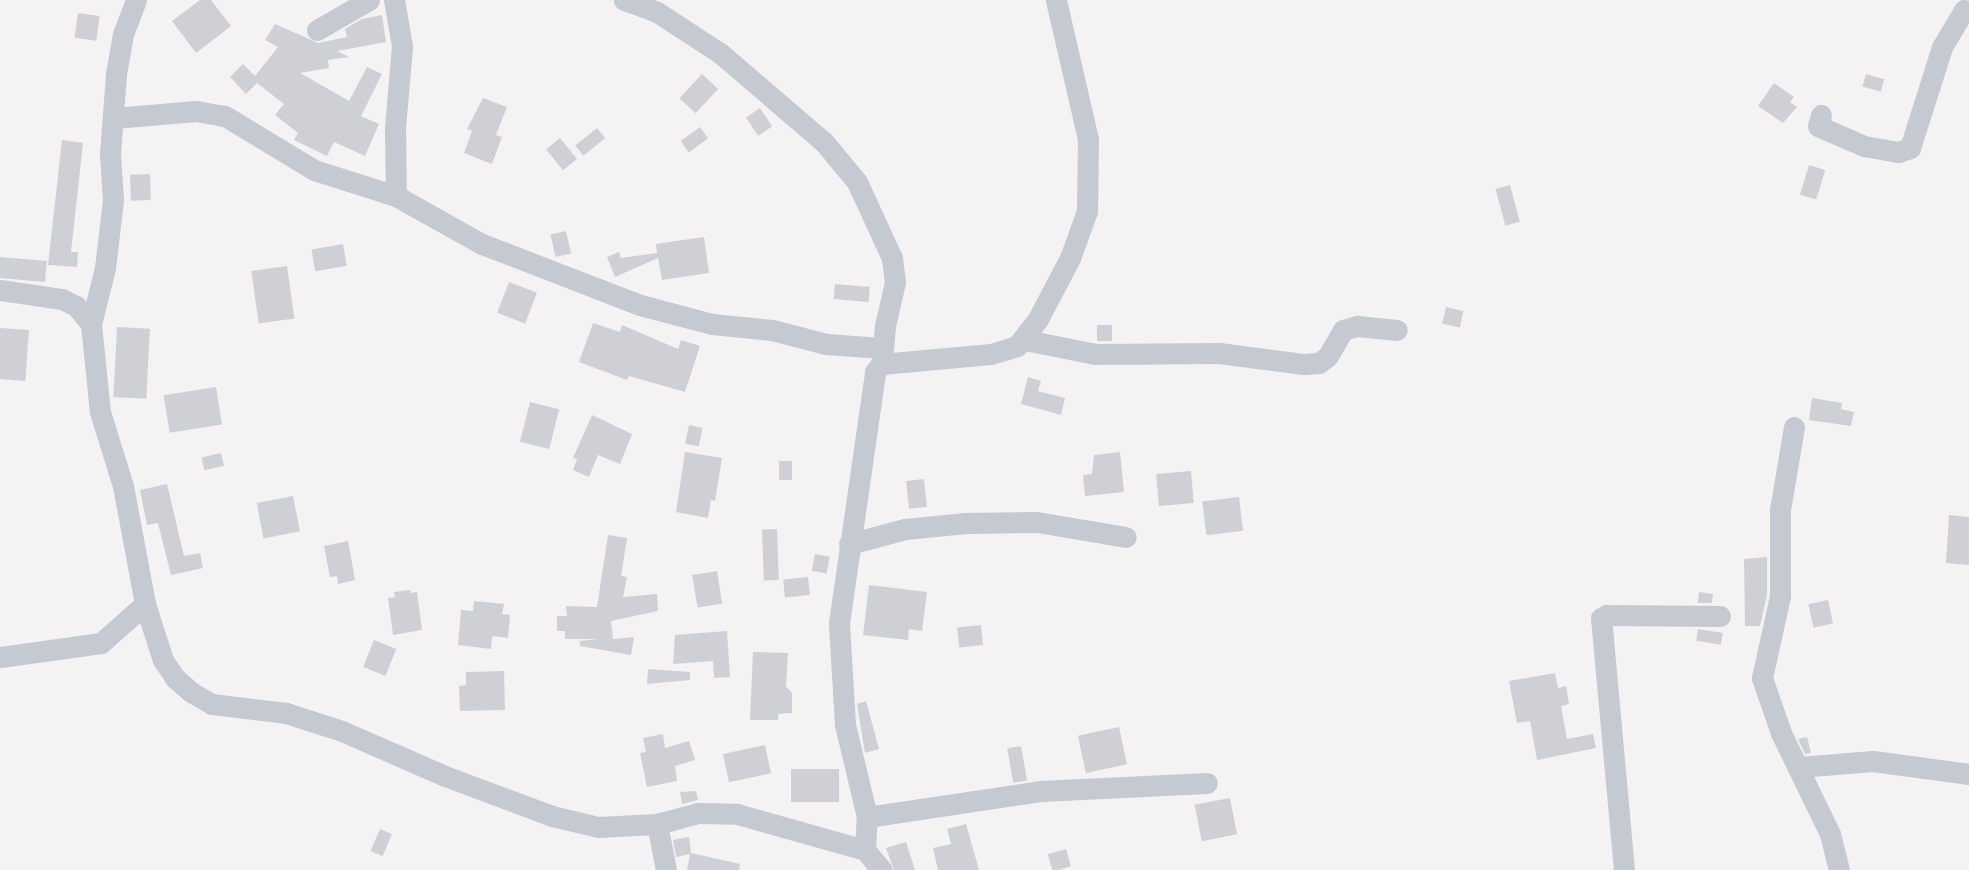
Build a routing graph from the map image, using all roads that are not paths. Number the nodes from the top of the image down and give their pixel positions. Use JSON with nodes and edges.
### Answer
{"nodes":[{"id":1,"x":136,"y":0,"type":"edge"},
{"id":2,"x":369,"y":0,"type":"edge"},
{"id":3,"x":394,"y":0,"type":"edge"},
{"id":4,"x":624,"y":0,"type":"edge"},
{"id":5,"x":1056,"y":0,"type":"edge"},
{"id":6,"x":1963,"y":8,"type":"edge"},
{"id":7,"x":316,"y":30,"type":"dead end"},
{"id":8,"x":1821,"y":115,"type":"dead end"},
{"id":9,"x":114,"y":118,"type":"junction"},
{"id":10,"x":396,"y":196,"type":"junction"},
{"id":11,"x":0,"y":290,"type":"edge"},
{"id":12,"x":91,"y":324,"type":"junction"},
{"id":13,"x":1397,"y":330,"type":"dead end"},
{"id":14,"x":1025,"y":340,"type":"junction"},
{"id":15,"x":882,"y":356,"type":"junction"},
{"id":16,"x":1794,"y":427,"type":"dead end"},
{"id":17,"x":1126,"y":537,"type":"dead end"},
{"id":18,"x":849,"y":544,"type":"junction"},
{"id":19,"x":145,"y":604,"type":"junction"},
{"id":20,"x":1720,"y":616,"type":"dead end"},
{"id":21,"x":0,"y":657,"type":"edge"},
{"id":22,"x":1799,"y":767,"type":"junction"},
{"id":23,"x":1969,"y":774,"type":"edge"},
{"id":24,"x":1207,"y":783,"type":"dead end"},
{"id":25,"x":867,"y":817,"type":"junction"},
{"id":26,"x":657,"y":824,"type":"junction"},
{"id":27,"x":865,"y":850,"type":"junction"},
{"id":28,"x":666,"y":870,"type":"edge"},
{"id":29,"x":882,"y":870,"type":"edge"},
{"id":30,"x":1624,"y":870,"type":"edge"},
{"id":31,"x":1839,"y":870,"type":"edge"}],
"edges":[{"from":1,"to":9,"type":"street"},
{"from":2,"to":7,"type":"street"},
{"from":3,"to":10,"type":"street"},
{"from":4,"to":15,"type":"street"},
{"from":5,"to":14,"type":"street"},
{"from":6,"to":8,"type":"street"},
{"from":9,"to":10,"type":"street"},
{"from":9,"to":12,"type":"street"},
{"from":10,"to":15,"type":"street"},
{"from":11,"to":12,"type":"street"},
{"from":12,"to":19,"type":"street"},
{"from":13,"to":14,"type":"street"},
{"from":14,"to":15,"type":"street"},
{"from":15,"to":18,"type":"street"},
{"from":16,"to":22,"type":"street"},
{"from":17,"to":18,"type":"street"},
{"from":18,"to":25,"type":"street"},
{"from":19,"to":21,"type":"street"},
{"from":19,"to":26,"type":"street"},
{"from":20,"to":30,"type":"street"},
{"from":22,"to":23,"type":"street"},
{"from":22,"to":31,"type":"street"},
{"from":24,"to":25,"type":"street"},
{"from":25,"to":27,"type":"street"},
{"from":26,"to":27,"type":"street"},
{"from":26,"to":28,"type":"street"},
{"from":27,"to":29,"type":"street"}]}
